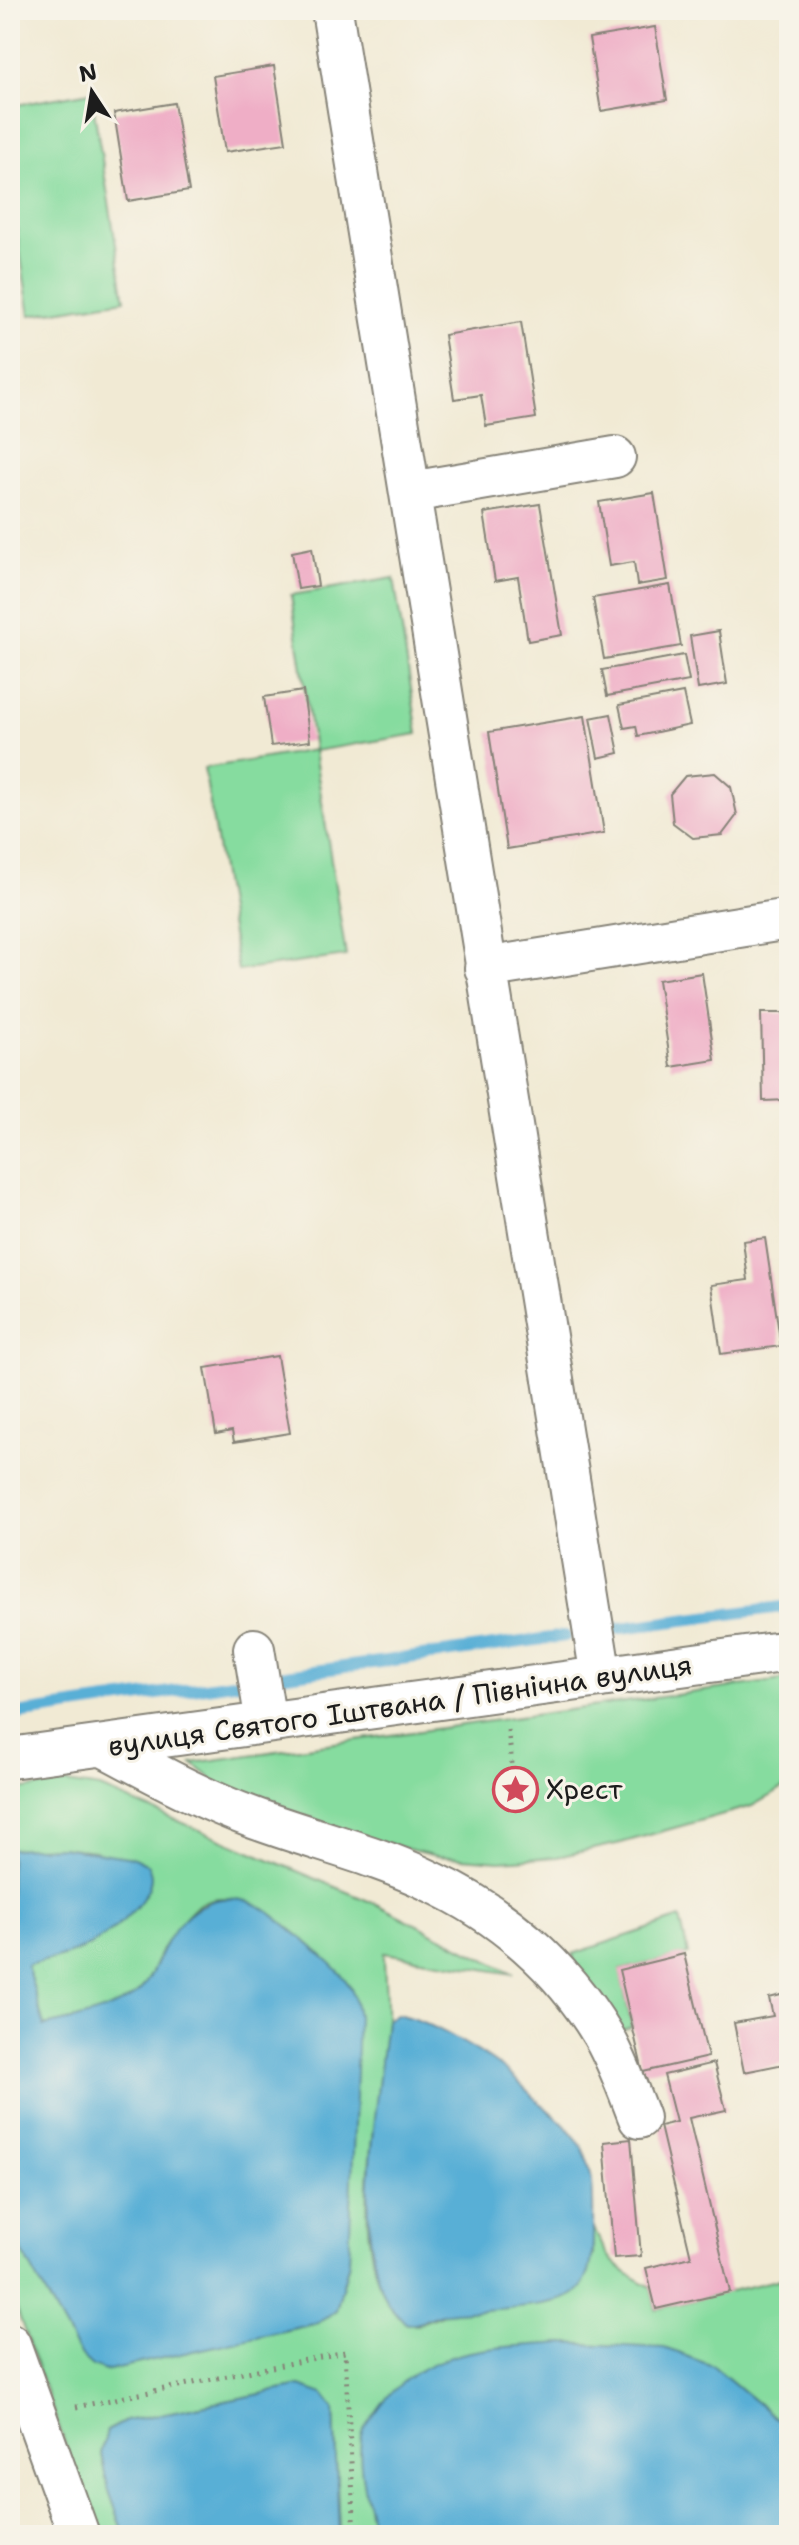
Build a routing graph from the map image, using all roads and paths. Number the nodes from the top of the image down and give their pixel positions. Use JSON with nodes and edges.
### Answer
{"nodes":[{"id":1,"x":332,"y":10,"type":"edge"},
{"id":2,"x":615,"y":457,"type":"dead end"},
{"id":3,"x":411,"y":492,"type":"junction"},
{"id":4,"x":789,"y":919,"type":"edge"},
{"id":5,"x":485,"y":968,"type":"junction"},
{"id":6,"x":254,"y":1649,"type":"dead end"},
{"id":7,"x":789,"y":1651,"type":"edge"},
{"id":8,"x":601,"y":1677,"type":"junction"},
{"id":9,"x":503,"y":1690,"type":"junction"},
{"id":10,"x":266,"y":1723,"type":"junction"},
{"id":11,"x":103,"y":1746,"type":"junction"},
{"id":12,"x":10,"y":1758,"type":"edge"},
{"id":13,"x":515,"y":1789,"type":"dead end"},
{"id":14,"x":639,"y":2118,"type":"dead end"},
{"id":15,"x":10,"y":2344,"type":"edge"},
{"id":16,"x":36,"y":2415,"type":"junction"},
{"id":17,"x":79,"y":2535,"type":"edge"},
{"id":18,"x":355,"y":2535,"type":"edge"}],
"edges":[{"from":1,"to":3,"type":"street"},
{"from":2,"to":3,"type":"street"},
{"from":3,"to":5,"type":"street"},
{"from":4,"to":5,"type":"street"},
{"from":5,"to":8,"type":"street"},
{"from":6,"to":10,"type":"street"},
{"from":7,"to":8,"type":"street","name":"вулиця Святого Іштвана / Північна вулиця"},
{"from":8,"to":9,"type":"street","name":"вулиця Святого Іштвана / Північна вулиця"},
{"from":9,"to":10,"type":"street","name":"вулиця Святого Іштвана / Північна вулиця"},
{"from":9,"to":13,"type":"path"},
{"from":10,"to":11,"type":"street","name":"вулиця Святого Іштвана / Північна вулиця"},
{"from":11,"to":12,"type":"street","name":"вулиця Святого Іштвана / Північна вулиця"},
{"from":11,"to":14,"type":"street"},
{"from":15,"to":16,"type":"street"},
{"from":16,"to":17,"type":"street"},
{"from":16,"to":18,"type":"path"}]}
